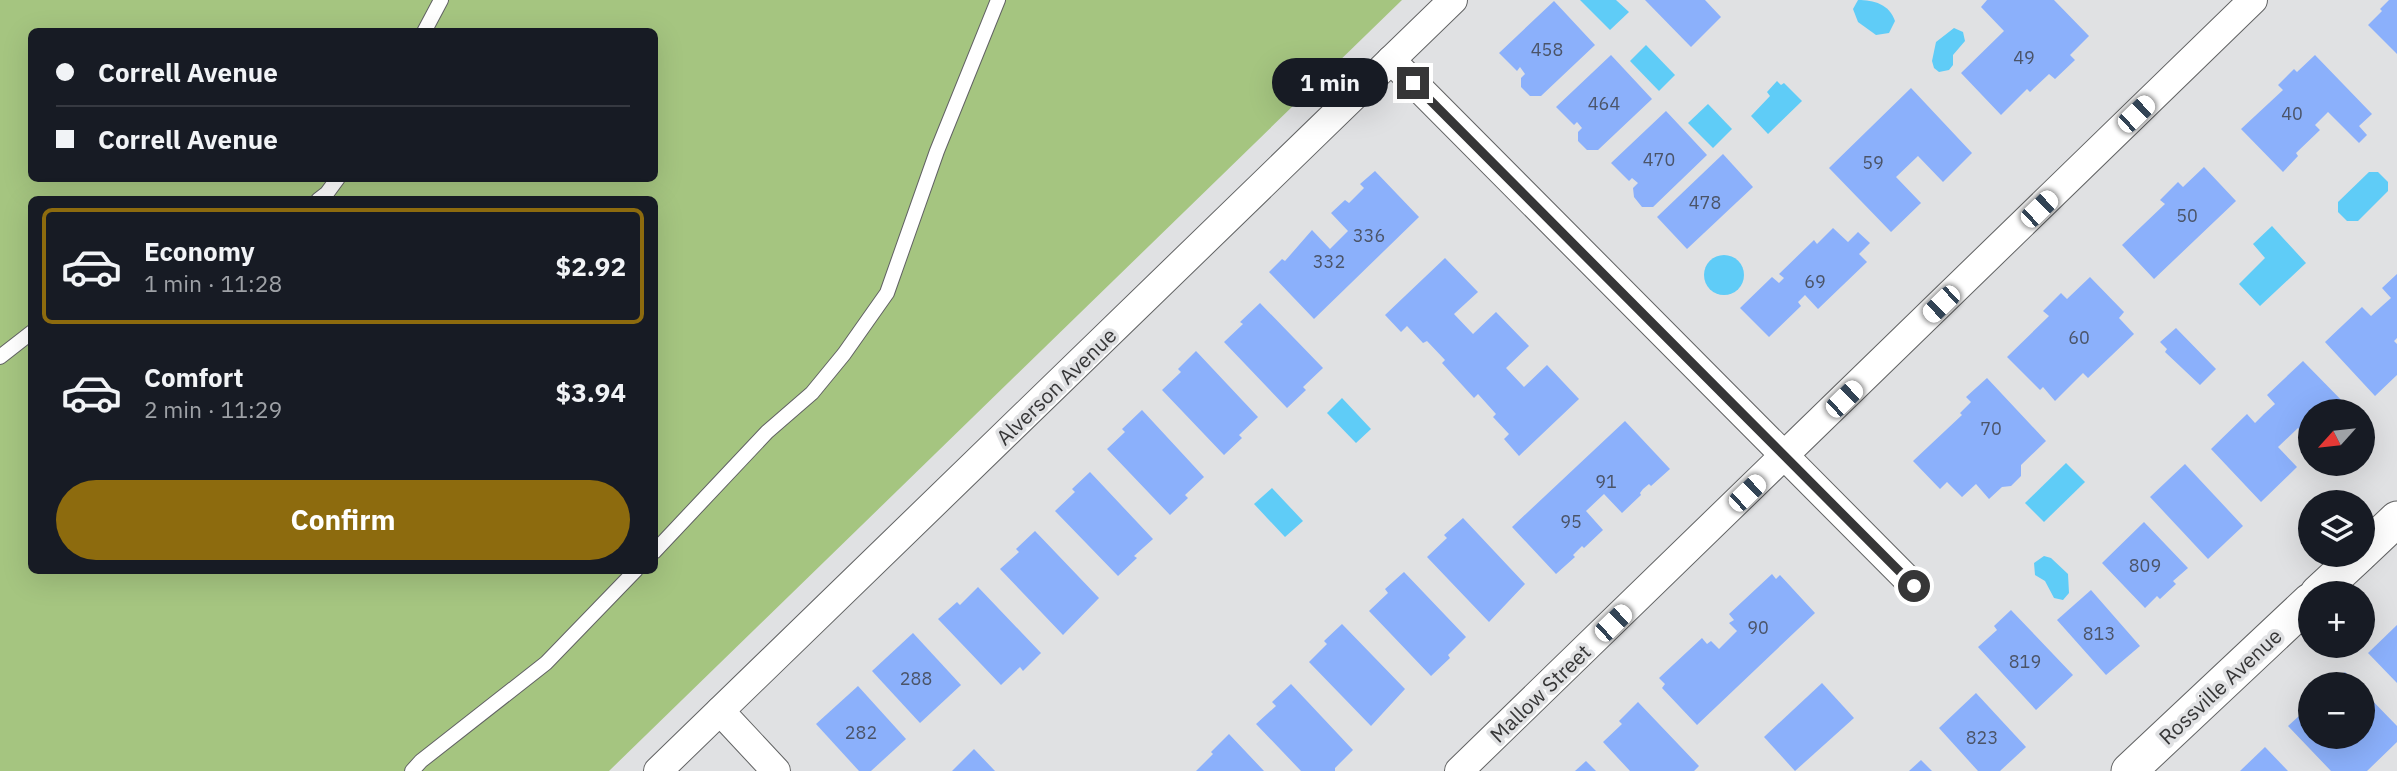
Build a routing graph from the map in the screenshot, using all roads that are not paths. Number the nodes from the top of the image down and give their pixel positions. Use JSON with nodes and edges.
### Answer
{"nodes":[{"id":1,"x":441,"y":0,"type":"edge"},
{"id":2,"x":998,"y":0,"type":"edge"},
{"id":3,"x":1453,"y":0,"type":"edge"},
{"id":4,"x":2253,"y":0,"type":"edge"},
{"id":5,"x":426,"y":28,"type":"edge"},
{"id":6,"x":1391,"y":60,"type":"junction"},
{"id":7,"x":335,"y":182,"type":"edge"},
{"id":8,"x":323,"y":196,"type":"edge"},
{"id":9,"x":28,"y":335,"type":"edge"},
{"id":10,"x":0,"y":357,"type":"edge"},
{"id":11,"x":1785,"y":456,"type":"junction"},
{"id":12,"x":2397,"y":519,"type":"edge"},
{"id":13,"x":2375,"y":540,"type":"edge"},
{"id":14,"x":658,"y":548,"type":"edge"},
{"id":15,"x":2346,"y":567,"type":"edge"},
{"id":16,"x":632,"y":574,"type":"edge"},
{"id":17,"x":2331,"y":581,"type":"edge"},
{"id":18,"x":1914,"y":586,"type":"dead end"},
{"id":19,"x":2298,"y":612,"type":"edge"},
{"id":20,"x":720,"y":711,"type":"junction"},
{"id":21,"x":412,"y":771,"type":"edge"},
{"id":22,"x":659,"y":771,"type":"edge"},
{"id":23,"x":776,"y":771,"type":"edge"},
{"id":24,"x":1459,"y":771,"type":"edge"},
{"id":25,"x":2129,"y":771,"type":"edge"}],
"edges":[{"from":1,"to":5,"type":"lane"},
{"from":2,"to":14,"type":"lane"},
{"from":3,"to":6,"type":"street","name":"Alverson Avenue"},
{"from":4,"to":11,"type":"street","name":"Mallow Street"},
{"from":6,"to":11,"type":"street"},
{"from":6,"to":20,"type":"street","name":"Alverson Avenue"},
{"from":7,"to":8,"type":"lane"},
{"from":9,"to":10,"type":"lane"},
{"from":11,"to":18,"type":"street"},
{"from":11,"to":24,"type":"street","name":"Mallow Street"},
{"from":12,"to":13,"type":"street"},
{"from":15,"to":17,"type":"street"},
{"from":16,"to":21,"type":"lane"},
{"from":19,"to":25,"type":"street","name":"Rossville Avenue"},
{"from":20,"to":22,"type":"street","name":"Alverson Avenue"},
{"from":20,"to":23,"type":"street"}]}
